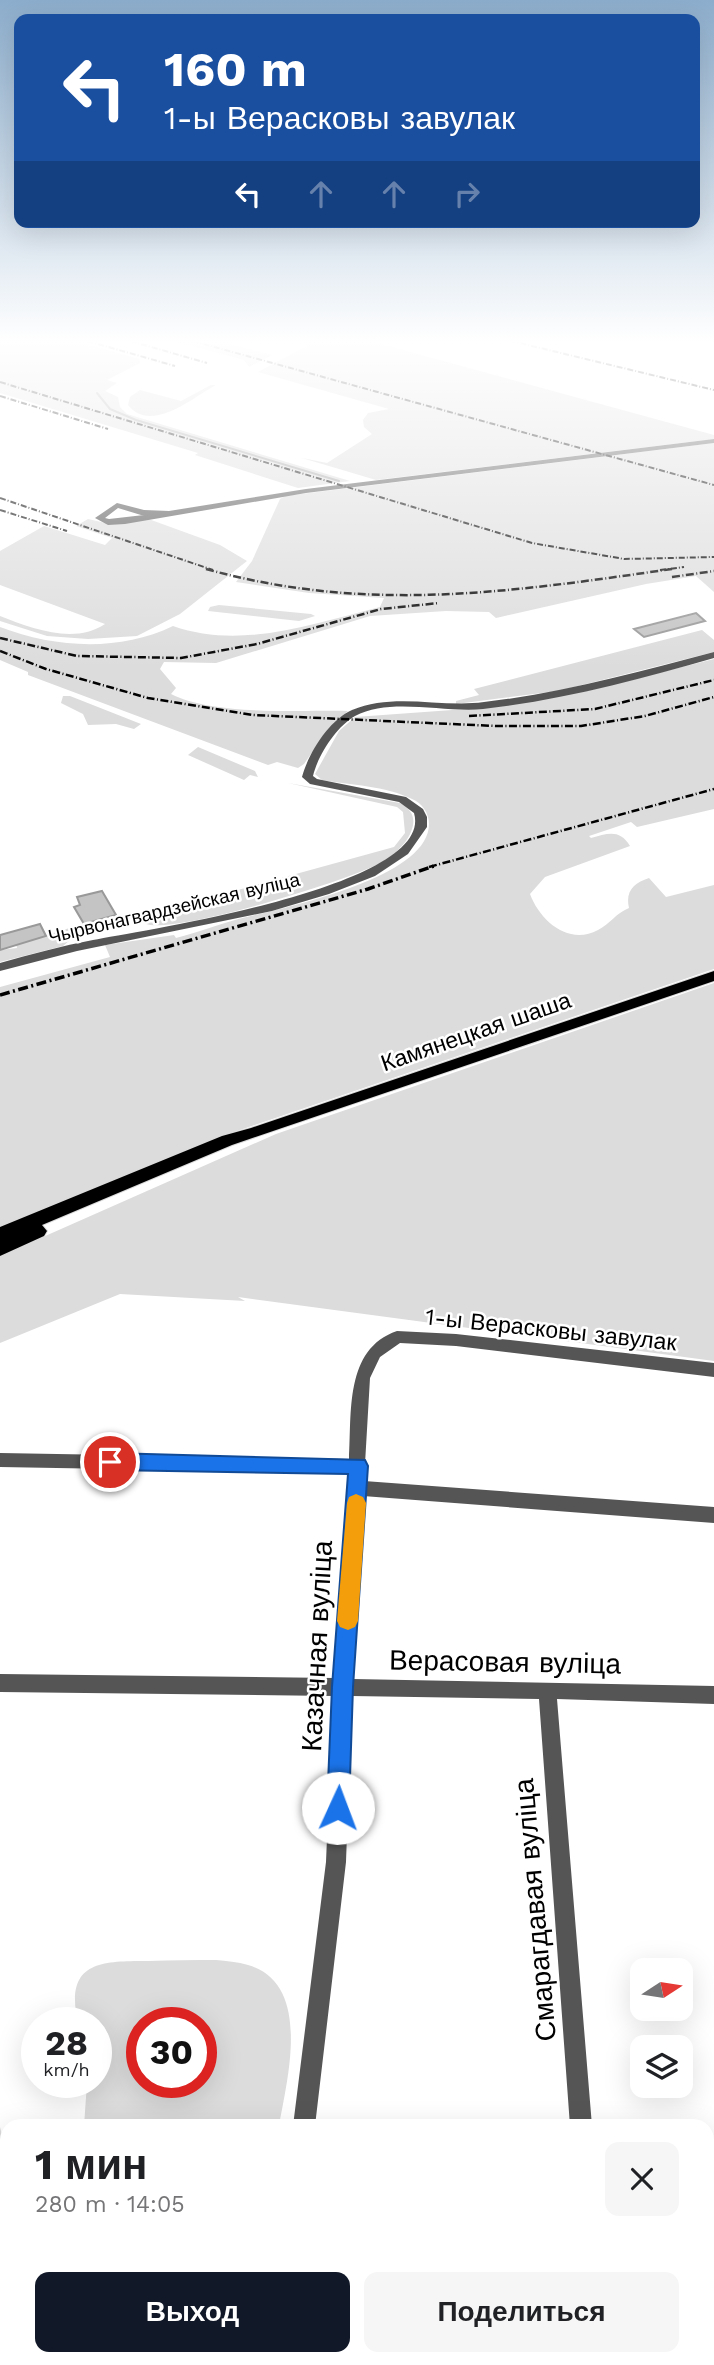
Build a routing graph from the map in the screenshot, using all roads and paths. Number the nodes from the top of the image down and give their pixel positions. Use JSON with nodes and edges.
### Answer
{"nodes":[{"id":1,"x":654,"y":448,"type":"edge"},
{"id":2,"x":166,"y":513,"type":"junction"},
{"id":3,"x":714,"y":655,"type":"edge"},
{"id":4,"x":0,"y":967,"type":"edge"},
{"id":5,"x":714,"y":976,"type":"edge"},
{"id":6,"x":253,"y":1134,"type":"junction"},
{"id":7,"x":0,"y":1235,"type":"edge"},
{"id":8,"x":0,"y":1249,"type":"edge"},
{"id":9,"x":714,"y":1370,"type":"edge"},
{"id":10,"x":362,"y":1378,"type":"joint"},
{"id":11,"x":0,"y":1460,"type":"edge"},
{"id":12,"x":358,"y":1466,"type":"junction"},
{"id":13,"x":357,"y":1488,"type":"junction"},
{"id":14,"x":714,"y":1515,"type":"edge"},
{"id":15,"x":0,"y":1683,"type":"edge"},
{"id":16,"x":343,"y":1687,"type":"junction"},
{"id":17,"x":547,"y":1690,"type":"junction"},
{"id":18,"x":714,"y":1695,"type":"edge"},
{"id":19,"x":305,"y":2119,"type":"edge"},
{"id":20,"x":580,"y":2119,"type":"edge"}],
"edges":[{"from":1,"to":2,"type":"street"},
{"from":2,"to":2,"type":"street"},
{"from":3,"to":4,"type":"street","name":"Чырвонагвардзейская вуліца"},
{"from":5,"to":6,"type":"main road","name":"Камянецкая шаша"},
{"from":6,"to":7,"type":"main road","name":"Камянецкая шаша"},
{"from":6,"to":8,"type":"main road","name":"Камянецкая шаша"},
{"from":9,"to":10,"type":"street","name":"1-ы Верасковы завулак"},
{"from":10,"to":12,"type":"street","name":"Казачная вуліца"},
{"from":11,"to":12,"type":"street"},
{"from":12,"to":13,"type":"street","name":"Казачная вуліца"},
{"from":13,"to":14,"type":"street"},
{"from":13,"to":16,"type":"street","name":"Казачная вуліца"},
{"from":15,"to":16,"type":"street","name":"Верасовая вуліца"},
{"from":16,"to":17,"type":"street","name":"Верасовая вуліца"},
{"from":16,"to":19,"type":"street","name":"Казачная вуліца"},
{"from":17,"to":18,"type":"street","name":"Верасовая вуліца"},
{"from":17,"to":20,"type":"street","name":"Смарагдавая вуліца"}]}
